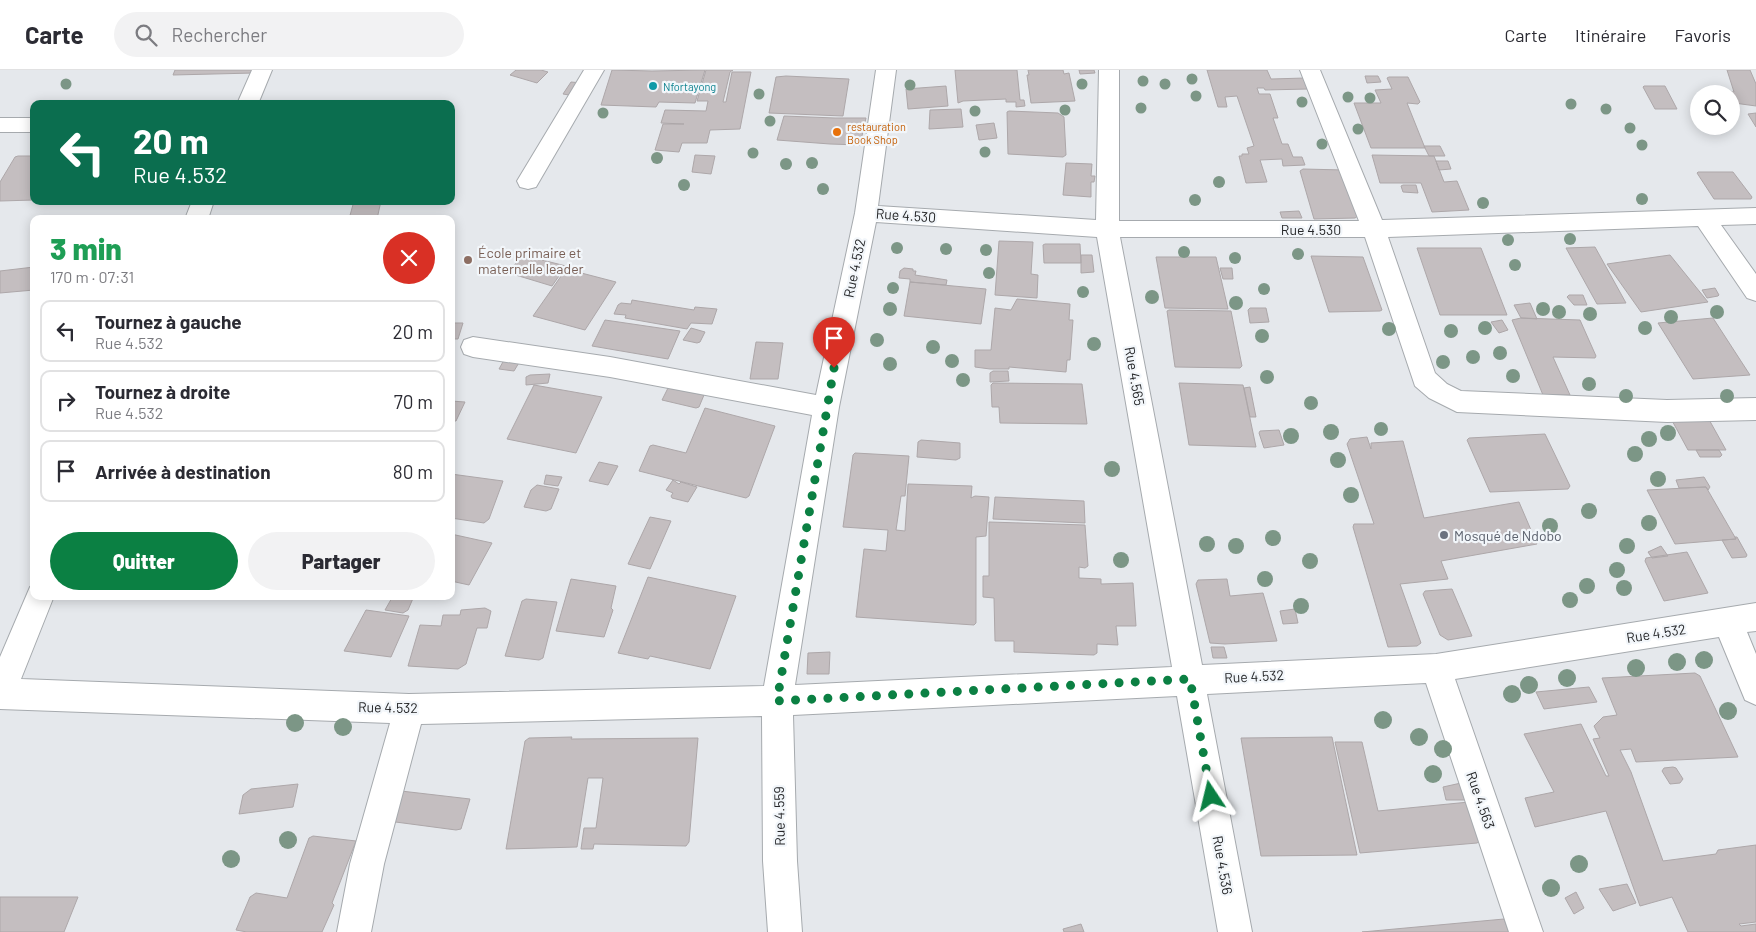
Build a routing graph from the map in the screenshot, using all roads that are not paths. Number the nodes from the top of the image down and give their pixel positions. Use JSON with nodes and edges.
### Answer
{"nodes":[{"id":1,"x":262,"y":70,"type":"edge"},
{"id":2,"x":594,"y":70,"type":"edge"},
{"id":3,"x":886,"y":70,"type":"edge"},
{"id":4,"x":1109,"y":70,"type":"edge"},
{"id":5,"x":1310,"y":70,"type":"edge"},
{"id":6,"x":249,"y":100,"type":"edge"},
{"id":7,"x":0,"y":125,"type":"edge"},
{"id":8,"x":30,"y":125,"type":"edge"},
{"id":9,"x":528,"y":181,"type":"dead end"},
{"id":10,"x":866,"y":213,"type":"junction"},
{"id":11,"x":1756,"y":216,"type":"edge"},
{"id":12,"x":1704,"y":218,"type":"junction"},
{"id":13,"x":1108,"y":229,"type":"junction"},
{"id":14,"x":1374,"y":229,"type":"junction"},
{"id":15,"x":1756,"y":292,"type":"edge"},
{"id":16,"x":473,"y":347,"type":"dead end"},
{"id":17,"x":826,"y":407,"type":"junction"},
{"id":18,"x":1756,"y":409,"type":"edge"},
{"id":19,"x":38,"y":600,"type":"edge"},
{"id":20,"x":1742,"y":619,"type":"edge"},
{"id":21,"x":1436,"y":668,"type":"junction"},
{"id":22,"x":1190,"y":679,"type":"junction"},
{"id":23,"x":1756,"y":690,"type":"edge"},
{"id":24,"x":0,"y":693,"type":"edge"},
{"id":25,"x":777,"y":701,"type":"junction"},
{"id":26,"x":409,"y":709,"type":"junction"},
{"id":27,"x":354,"y":932,"type":"edge"},
{"id":28,"x":785,"y":932,"type":"edge"},
{"id":29,"x":1235,"y":932,"type":"edge"},
{"id":30,"x":1526,"y":932,"type":"edge"}],
"edges":[{"from":1,"to":6,"type":"street"},
{"from":2,"to":9,"type":"street"},
{"from":3,"to":10,"type":"street","name":"Rue 4.532"},
{"from":4,"to":13,"type":"street","name":"Rue 4.565"},
{"from":5,"to":14,"type":"street"},
{"from":7,"to":8,"type":"street"},
{"from":10,"to":13,"type":"street","name":"Rue 4.530"},
{"from":10,"to":17,"type":"street","name":"Rue 4.532"},
{"from":11,"to":12,"type":"street","name":"Rue 4.530"},
{"from":12,"to":14,"type":"street","name":"Rue 4.530"},
{"from":12,"to":15,"type":"street"},
{"from":13,"to":14,"type":"street","name":"Rue 4.530"},
{"from":13,"to":22,"type":"street","name":"Rue 4.565"},
{"from":14,"to":18,"type":"street"},
{"from":16,"to":17,"type":"street"},
{"from":17,"to":25,"type":"street","name":"Rue 4.532"},
{"from":19,"to":24,"type":"street"},
{"from":20,"to":21,"type":"street","name":"Rue 4.532"},
{"from":20,"to":23,"type":"street"},
{"from":21,"to":22,"type":"street","name":"Rue 4.532"},
{"from":21,"to":30,"type":"street","name":"Rue 4.563"},
{"from":22,"to":25,"type":"street","name":"Rue 4.532"},
{"from":22,"to":29,"type":"street","name":"Rue 4.536"},
{"from":24,"to":26,"type":"street","name":"Rue 4.532"},
{"from":25,"to":26,"type":"street","name":"Rue 4.532"},
{"from":25,"to":28,"type":"street","name":"Rue 4.559"},
{"from":26,"to":27,"type":"street"}]}
